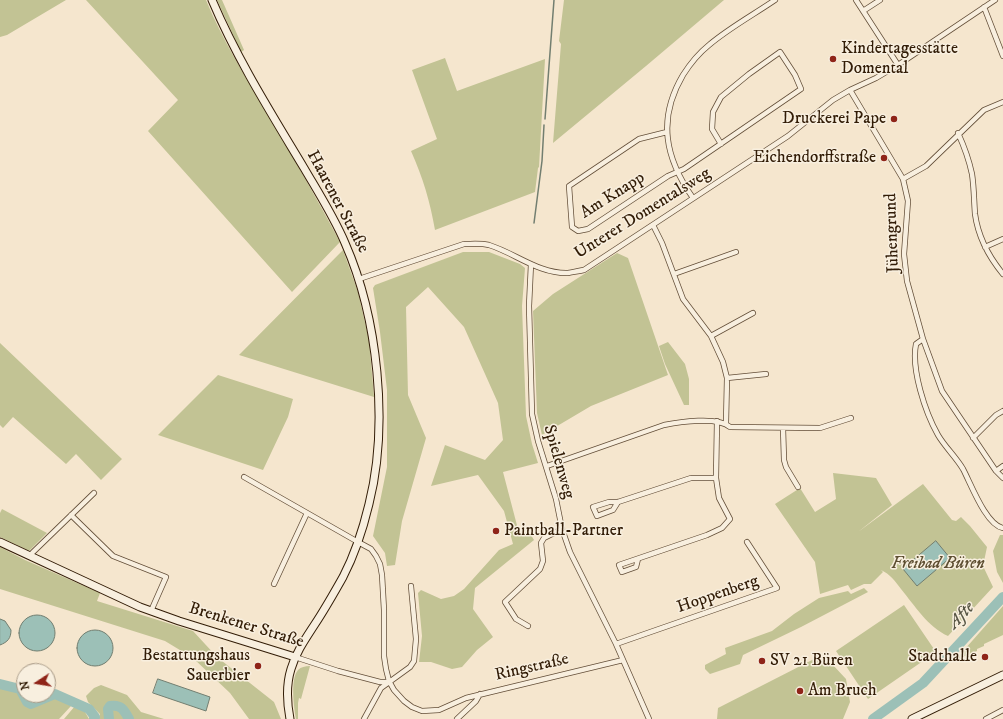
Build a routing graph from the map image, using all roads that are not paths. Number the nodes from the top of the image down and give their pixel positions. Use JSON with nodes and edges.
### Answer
{"nodes":[{"id":1,"x":212,"y":0,"type":"edge"},
{"id":2,"x":775,"y":0,"type":"edge"},
{"id":3,"x":856,"y":0,"type":"edge"},
{"id":4,"x":880,"y":0,"type":"edge"},
{"id":5,"x":995,"y":0,"type":"edge"},
{"id":6,"x":984,"y":7,"type":"junction"},
{"id":7,"x":863,"y":11,"type":"junction"},
{"id":8,"x":1003,"y":56,"type":"edge"},
{"id":9,"x":898,"y":65,"type":"junction"},
{"id":10,"x":850,"y":90,"type":"junction"},
{"id":11,"x":1003,"y":102,"type":"edge"},
{"id":12,"x":668,"y":132,"type":"junction"},
{"id":13,"x":958,"y":133,"type":"junction"},
{"id":14,"x":720,"y":144,"type":"junction"},
{"id":15,"x":677,"y":172,"type":"junction"},
{"id":16,"x":903,"y":179,"type":"junction"},
{"id":17,"x":693,"y":198,"type":"junction"},
{"id":18,"x":653,"y":225,"type":"junction"},
{"id":19,"x":1003,"y":239,"type":"edge"},
{"id":20,"x":985,"y":247,"type":"junction"},
{"id":21,"x":736,"y":252,"type":"dead end"},
{"id":22,"x":531,"y":264,"type":"junction"},
{"id":23,"x":674,"y":274,"type":"junction"},
{"id":24,"x":1003,"y":274,"type":"edge"},
{"id":25,"x":360,"y":279,"type":"junction"},
{"id":26,"x":753,"y":313,"type":"dead end"},
{"id":27,"x":711,"y":336,"type":"junction"},
{"id":28,"x":923,"y":339,"type":"junction"},
{"id":29,"x":766,"y":374,"type":"dead end"},
{"id":30,"x":727,"y":378,"type":"junction"},
{"id":31,"x":1003,"y":411,"type":"edge"},
{"id":32,"x":851,"y":418,"type":"dead end"},
{"id":33,"x":717,"y":421,"type":"junction"},
{"id":34,"x":726,"y":423,"type":"junction"},
{"id":35,"x":783,"y":428,"type":"junction"},
{"id":36,"x":973,"y":438,"type":"junction"},
{"id":37,"x":547,"y":466,"type":"junction"},
{"id":38,"x":1003,"y":466,"type":"edge"},
{"id":39,"x":996,"y":471,"type":"junction"},
{"id":40,"x":244,"y":477,"type":"dead end"},
{"id":41,"x":716,"y":478,"type":"junction"},
{"id":42,"x":1003,"y":478,"type":"edge"},
{"id":43,"x":798,"y":487,"type":"dead end"},
{"id":44,"x":94,"y":493,"type":"dead end"},
{"id":45,"x":618,"y":502,"type":"junction"},
{"id":46,"x":307,"y":513,"type":"junction"},
{"id":47,"x":71,"y":515,"type":"junction"},
{"id":48,"x":1003,"y":528,"type":"edge"},
{"id":49,"x":562,"y":529,"type":"junction"},
{"id":50,"x":0,"y":542,"type":"edge"},
{"id":51,"x":358,"y":542,"type":"junction"},
{"id":52,"x":747,"y":542,"type":"dead end"},
{"id":53,"x":29,"y":556,"type":"junction"},
{"id":54,"x":638,"y":559,"type":"dead end"},
{"id":55,"x":274,"y":584,"type":"dead end"},
{"id":56,"x":411,"y":586,"type":"dead end"},
{"id":57,"x":151,"y":611,"type":"junction"},
{"id":58,"x":528,"y":626,"type":"dead end"},
{"id":59,"x":616,"y":644,"type":"junction"},
{"id":60,"x":295,"y":657,"type":"junction"},
{"id":61,"x":623,"y":660,"type":"junction"},
{"id":62,"x":1003,"y":675,"type":"edge"},
{"id":63,"x":389,"y":681,"type":"junction"},
{"id":64,"x":480,"y":694,"type":"junction"},
{"id":65,"x":1003,"y":710,"type":"edge"},
{"id":66,"x":290,"y":719,"type":"edge"},
{"id":67,"x":364,"y":719,"type":"edge"},
{"id":68,"x":457,"y":719,"type":"edge"},
{"id":69,"x":649,"y":719,"type":"edge"},
{"id":70,"x":912,"y":719,"type":"edge"},
{"id":71,"x":986,"y":719,"type":"edge"}],
"edges":[{"from":1,"to":25,"type":"main road","name":"Haarener Straße"},
{"from":2,"to":12,"type":"street"},
{"from":3,"to":7,"type":"street"},
{"from":4,"to":7,"type":"street"},
{"from":5,"to":6,"type":"street","name":"Unterer Domentalsweg"},
{"from":6,"to":8,"type":"street"},
{"from":6,"to":9,"type":"street","name":"Unterer Domentalsweg"},
{"from":7,"to":9,"type":"street"},
{"from":9,"to":10,"type":"street","name":"Unterer Domentalsweg"},
{"from":10,"to":16,"type":"street","name":"Jühengrund"},
{"from":10,"to":17,"type":"street","name":"Unterer Domentalsweg"},
{"from":11,"to":13,"type":"street"},
{"from":12,"to":15,"type":"street"},
{"from":12,"to":15,"type":"street","name":"Am Knapp"},
{"from":13,"to":16,"type":"street"},
{"from":13,"to":20,"type":"street"},
{"from":14,"to":14,"type":"street"},
{"from":14,"to":15,"type":"street"},
{"from":15,"to":17,"type":"street"},
{"from":16,"to":28,"type":"street","name":"Jühengrund"},
{"from":17,"to":18,"type":"street","name":"Unterer Domentalsweg"},
{"from":18,"to":22,"type":"street","name":"Unterer Domentalsweg"},
{"from":18,"to":23,"type":"street"},
{"from":19,"to":20,"type":"street"},
{"from":20,"to":24,"type":"street"},
{"from":21,"to":23,"type":"street"},
{"from":22,"to":25,"type":"street","name":"Unterer Domentalsweg"},
{"from":22,"to":37,"type":"street","name":"Spielenweg"},
{"from":23,"to":27,"type":"street"},
{"from":25,"to":51,"type":"main road","name":"Haarener Straße"},
{"from":26,"to":27,"type":"street"},
{"from":27,"to":30,"type":"street"},
{"from":28,"to":36,"type":"street","name":"Jühengrund"},
{"from":28,"to":48,"type":"street"},
{"from":29,"to":30,"type":"street"},
{"from":30,"to":34,"type":"street"},
{"from":31,"to":36,"type":"street"},
{"from":32,"to":35,"type":"street"},
{"from":33,"to":34,"type":"street"},
{"from":33,"to":37,"type":"street"},
{"from":33,"to":41,"type":"street"},
{"from":34,"to":35,"type":"street"},
{"from":35,"to":43,"type":"street"},
{"from":36,"to":39,"type":"street","name":"Jühengrund"},
{"from":37,"to":49,"type":"street","name":"Spielenweg"},
{"from":38,"to":39,"type":"street"},
{"from":39,"to":42,"type":"street","name":"Jühengrund"},
{"from":40,"to":46,"type":"street"},
{"from":41,"to":45,"type":"street"},
{"from":41,"to":54,"type":"street"},
{"from":44,"to":47,"type":"street"},
{"from":45,"to":45,"type":"street"},
{"from":46,"to":51,"type":"street"},
{"from":46,"to":55,"type":"street"},
{"from":47,"to":53,"type":"street"},
{"from":47,"to":57,"type":"street"},
{"from":49,"to":58,"type":"street"},
{"from":49,"to":59,"type":"street","name":"Spielenweg"},
{"from":50,"to":53,"type":"main road","name":"Brenkener Straße"},
{"from":51,"to":60,"type":"main road","name":"Haarener Straße"},
{"from":51,"to":63,"type":"street"},
{"from":52,"to":59,"type":"street","name":"Hoppenberg"},
{"from":53,"to":57,"type":"main road","name":"Brenkener Straße"},
{"from":56,"to":63,"type":"street"},
{"from":57,"to":60,"type":"main road","name":"Brenkener Straße"},
{"from":59,"to":61,"type":"street","name":"Spielenweg"},
{"from":60,"to":63,"type":"street","name":"Brenkener Straße"},
{"from":60,"to":66,"type":"main road","name":"Haarener Straße"},
{"from":61,"to":64,"type":"street","name":"Ringstraße"},
{"from":61,"to":69,"type":"street","name":"Spielenweg"},
{"from":62,"to":70,"type":"main road"},
{"from":63,"to":64,"type":"street"},
{"from":63,"to":67,"type":"street"},
{"from":64,"to":68,"type":"street","name":"Ringstraße"},
{"from":65,"to":71,"type":"street"}]}
